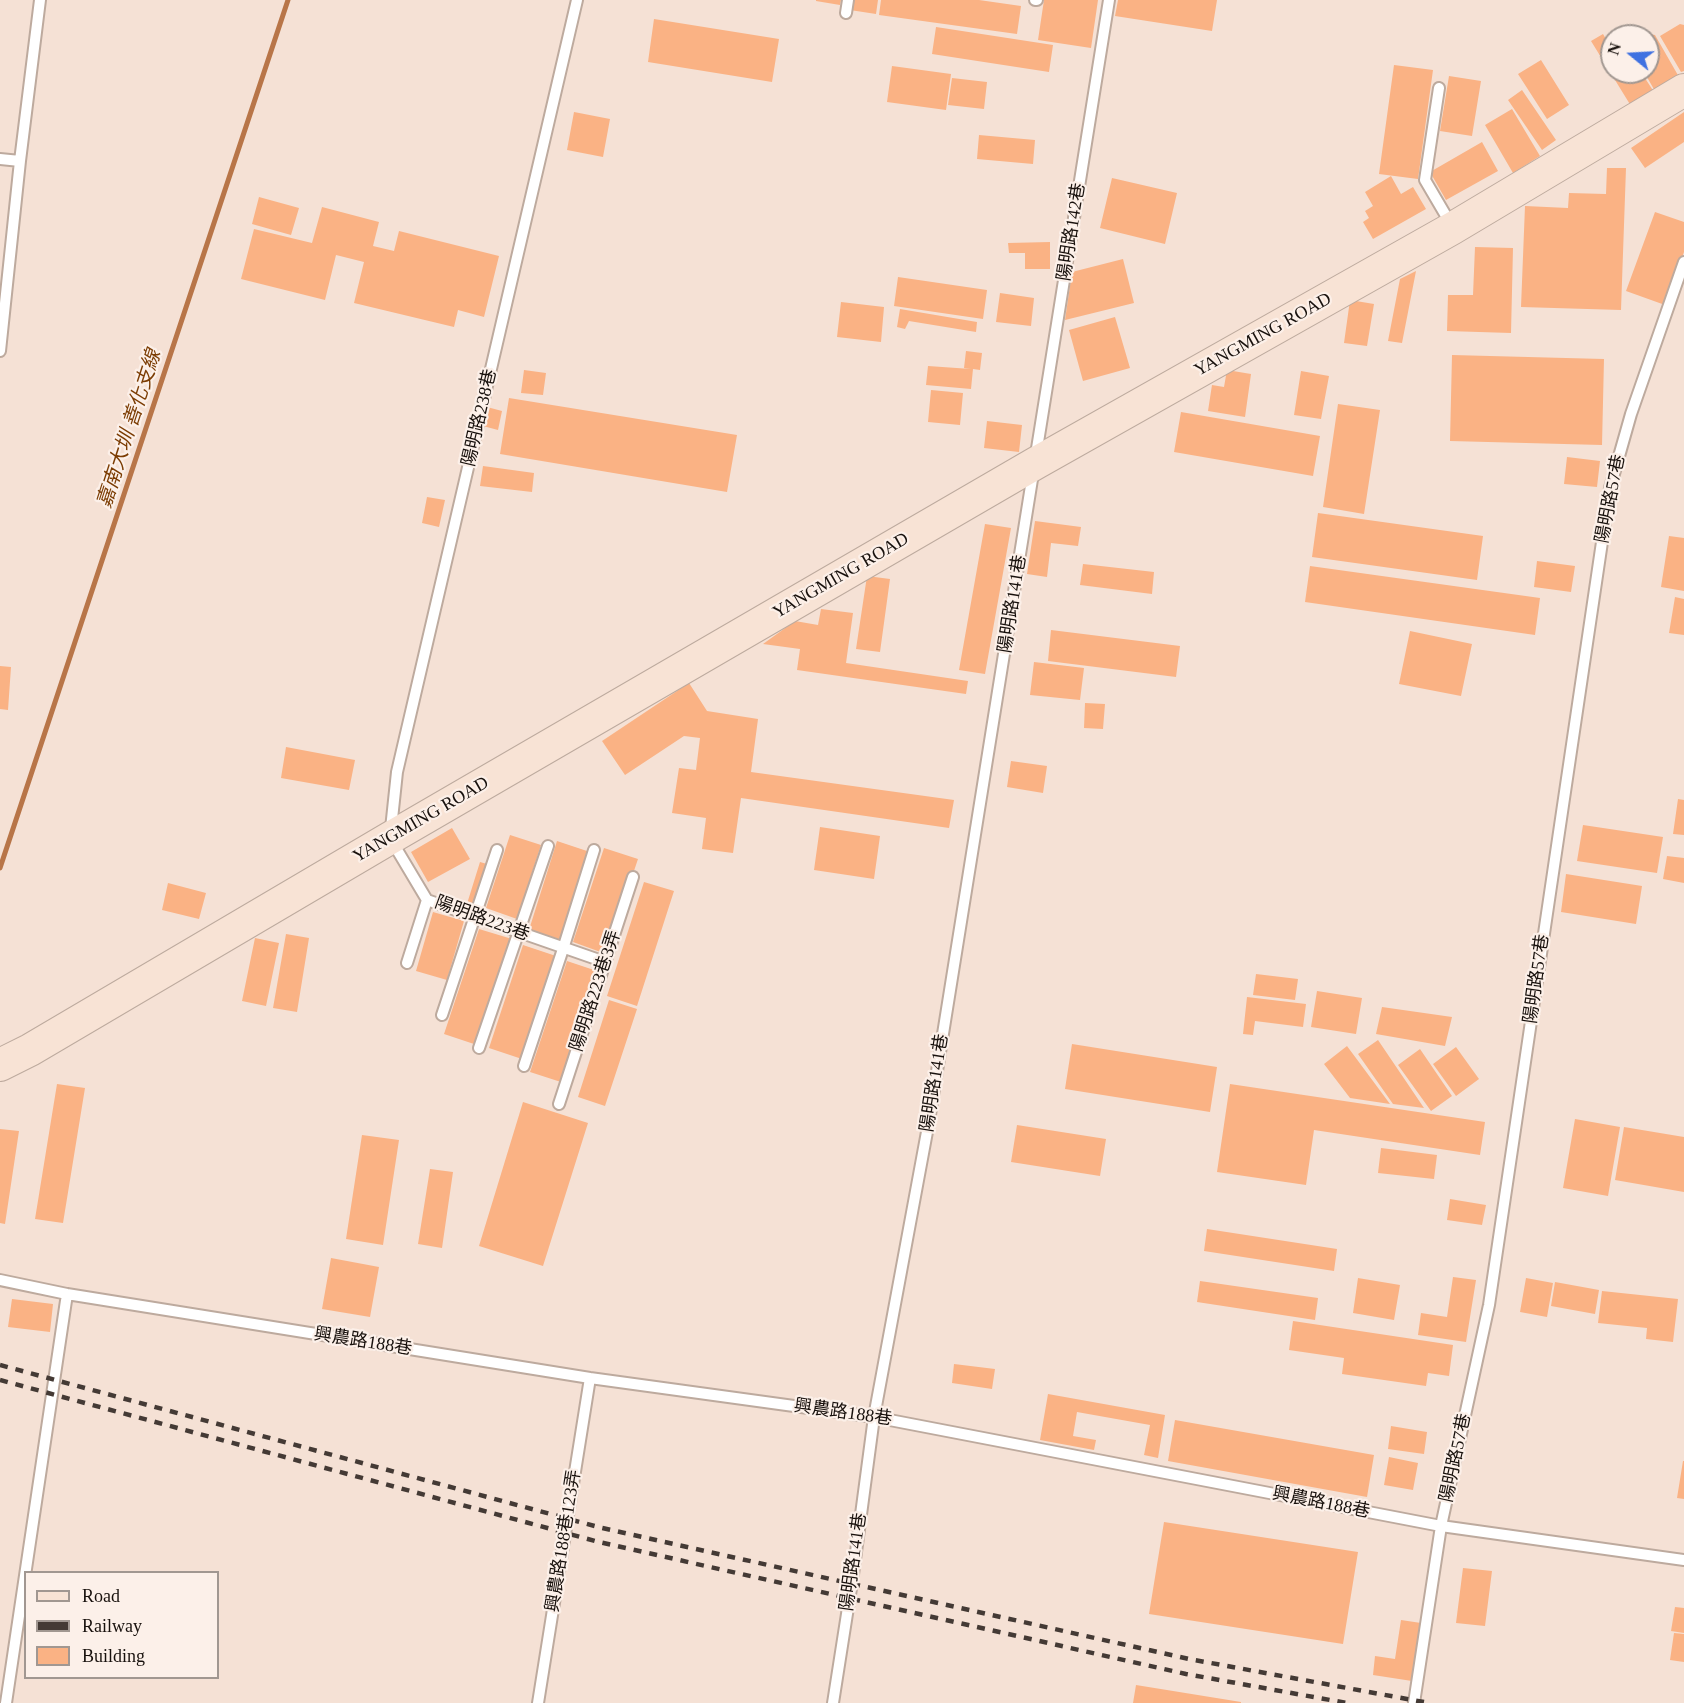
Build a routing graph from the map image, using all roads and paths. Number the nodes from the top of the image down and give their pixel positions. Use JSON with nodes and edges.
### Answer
{"nodes":[{"id":1,"x":40,"y":0,"type":"edge"},
{"id":2,"x":577,"y":0,"type":"edge"},
{"id":3,"x":848,"y":0,"type":"edge"},
{"id":4,"x":1109,"y":0,"type":"edge"},
{"id":5,"x":846,"y":13,"type":"dead end"},
{"id":6,"x":1439,"y":88,"type":"dead end"},
{"id":7,"x":1684,"y":90,"type":"edge"},
{"id":8,"x":0,"y":159,"type":"edge"},
{"id":9,"x":20,"y":161,"type":"junction"},
{"id":10,"x":1453,"y":228,"type":"junction"},
{"id":11,"x":1684,"y":262,"type":"edge"},
{"id":12,"x":0,"y":351,"type":"edge"},
{"id":13,"x":1036,"y":463,"type":"junction"},
{"id":14,"x":390,"y":838,"type":"junction"},
{"id":15,"x":548,"y":846,"type":"dead end"},
{"id":16,"x":497,"y":850,"type":"dead end"},
{"id":17,"x":594,"y":850,"type":"dead end"},
{"id":18,"x":633,"y":877,"type":"dead end"},
{"id":19,"x":427,"y":900,"type":"junction"},
{"id":20,"x":474,"y":917,"type":"junction"},
{"id":21,"x":519,"y":933,"type":"junction"},
{"id":22,"x":563,"y":949,"type":"junction"},
{"id":23,"x":605,"y":962,"type":"junction"},
{"id":24,"x":407,"y":963,"type":"dead end"},
{"id":25,"x":441,"y":1015,"type":"dead end"},
{"id":26,"x":479,"y":1048,"type":"dead end"},
{"id":27,"x":0,"y":1065,"type":"edge"},
{"id":28,"x":524,"y":1066,"type":"dead end"},
{"id":29,"x":559,"y":1104,"type":"dead end"},
{"id":30,"x":0,"y":1280,"type":"edge"},
{"id":31,"x":67,"y":1294,"type":"junction"},
{"id":32,"x":590,"y":1378,"type":"junction"},
{"id":33,"x":874,"y":1417,"type":"junction"},
{"id":34,"x":1441,"y":1526,"type":"junction"},
{"id":35,"x":1684,"y":1560,"type":"edge"},
{"id":36,"x":26,"y":1571,"type":"edge"},
{"id":37,"x":24,"y":1582,"type":"edge"},
{"id":38,"x":6,"y":1703,"type":"edge"},
{"id":39,"x":538,"y":1703,"type":"edge"},
{"id":40,"x":833,"y":1703,"type":"edge"},
{"id":41,"x":1414,"y":1703,"type":"edge"}],
"edges":[{"from":1,"to":9,"type":"lane"},
{"from":2,"to":14,"type":"lane","name":"陽明路238巷"},
{"from":3,"to":5,"type":"lane"},
{"from":4,"to":13,"type":"lane","name":"陽明路142巷"},
{"from":6,"to":10,"type":"lane"},
{"from":7,"to":10,"type":"street","name":"YANGMING ROAD"},
{"from":8,"to":9,"type":"lane"},
{"from":9,"to":12,"type":"lane"},
{"from":10,"to":13,"type":"street","name":"YANGMING ROAD"},
{"from":11,"to":34,"type":"lane","name":"陽明路57巷"},
{"from":13,"to":14,"type":"street","name":"YANGMING ROAD"},
{"from":13,"to":33,"type":"lane","name":"陽明路141巷"},
{"from":14,"to":19,"type":"lane","name":"陽明路223巷"},
{"from":14,"to":27,"type":"street","name":"YANGMING ROAD"},
{"from":15,"to":21,"type":"lane"},
{"from":16,"to":20,"type":"lane"},
{"from":17,"to":22,"type":"lane"},
{"from":18,"to":23,"type":"lane","name":"陽明路223巷3弄"},
{"from":19,"to":20,"type":"lane","name":"陽明路223巷"},
{"from":19,"to":24,"type":"lane"},
{"from":20,"to":21,"type":"lane","name":"陽明路223巷"},
{"from":20,"to":25,"type":"lane"},
{"from":21,"to":22,"type":"lane","name":"陽明路223巷"},
{"from":21,"to":26,"type":"lane"},
{"from":22,"to":23,"type":"lane","name":"陽明路223巷"},
{"from":22,"to":28,"type":"lane"},
{"from":23,"to":29,"type":"lane","name":"陽明路223巷3弄"},
{"from":30,"to":31,"type":"lane","name":"興農路188巷"},
{"from":31,"to":32,"type":"lane","name":"興農路188巷"},
{"from":31,"to":36,"type":"lane"},
{"from":32,"to":33,"type":"lane","name":"興農路188巷"},
{"from":32,"to":39,"type":"lane","name":"興農路188巷123弄"},
{"from":33,"to":34,"type":"lane","name":"興農路188巷"},
{"from":33,"to":40,"type":"lane","name":"陽明路141巷"},
{"from":34,"to":35,"type":"lane","name":"興農路188巷"},
{"from":34,"to":41,"type":"lane","name":"陽明路57巷"},
{"from":37,"to":38,"type":"lane"}]}
